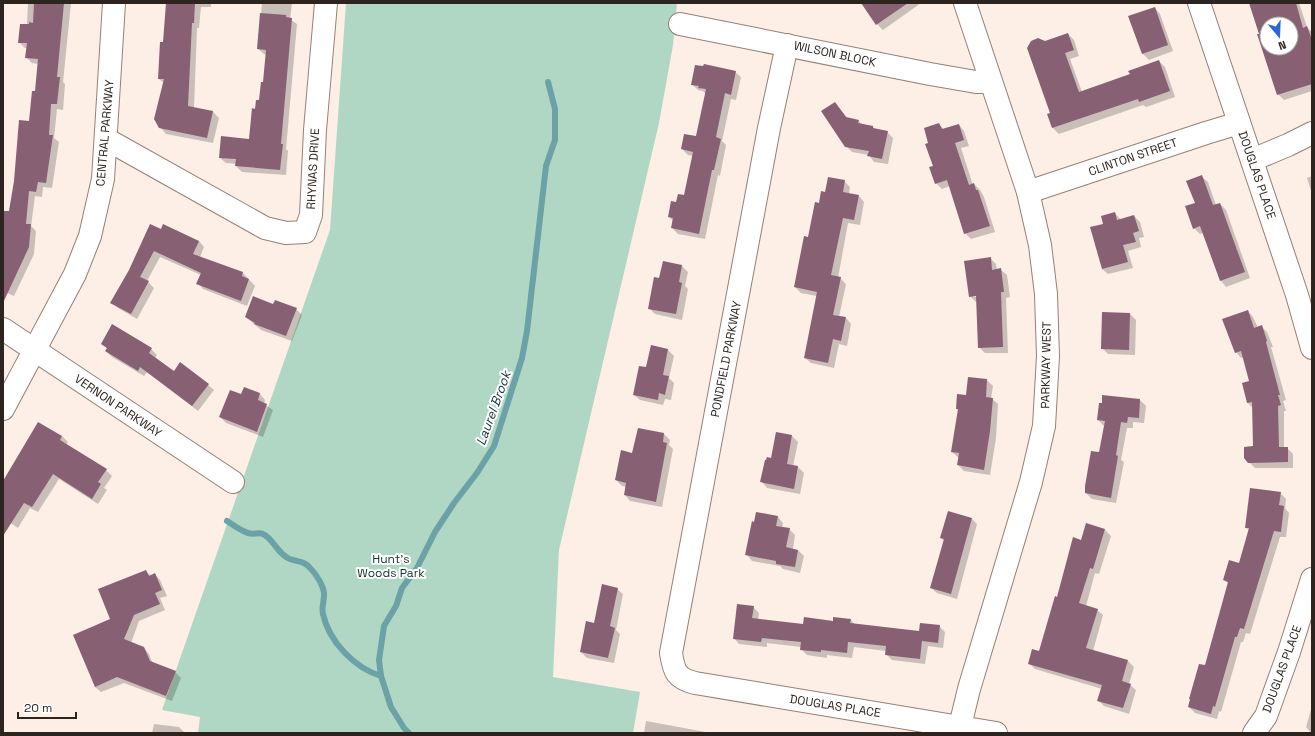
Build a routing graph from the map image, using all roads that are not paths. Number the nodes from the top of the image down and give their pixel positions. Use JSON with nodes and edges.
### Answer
{"nodes":[{"id":1,"x":114,"y":3,"type":"edge"},
{"id":2,"x":326,"y":3,"type":"edge"},
{"id":3,"x":965,"y":3,"type":"edge"},
{"id":4,"x":1199,"y":3,"type":"edge"},
{"id":5,"x":680,"y":24,"type":"dead end"},
{"id":6,"x":787,"y":44,"type":"junction"},
{"id":7,"x":991,"y":82,"type":"junction"},
{"id":8,"x":1239,"y":123,"type":"junction"},
{"id":9,"x":1312,"y":133,"type":"edge"},
{"id":10,"x":106,"y":139,"type":"junction"},
{"id":11,"x":1252,"y":160,"type":"junction"},
{"id":12,"x":1028,"y":192,"type":"junction"},
{"id":13,"x":3,"y":329,"type":"edge"},
{"id":14,"x":1312,"y":348,"type":"edge"},
{"id":15,"x":35,"y":350,"type":"junction"},
{"id":16,"x":3,"y":408,"type":"edge"},
{"id":17,"x":233,"y":482,"type":"dead end"},
{"id":18,"x":1312,"y":579,"type":"edge"},
{"id":19,"x":677,"y":674,"type":"joint"},
{"id":20,"x":960,"y":726,"type":"junction"},
{"id":21,"x":996,"y":733,"type":"edge"},
{"id":22,"x":1254,"y":733,"type":"edge"}],
"edges":[{"from":1,"to":10,"type":"street","name":"CENTRAL PARKWAY"},
{"from":2,"to":10,"type":"street","name":"RHYNAS DRIVE"},
{"from":3,"to":7,"type":"street","name":"PARKWAY WEST"},
{"from":4,"to":8,"type":"street","name":"DOUGLAS PLACE"},
{"from":5,"to":6,"type":"street","name":"WILSON BLOCK"},
{"from":6,"to":7,"type":"street","name":"WILSON BLOCK"},
{"from":6,"to":19,"type":"street","name":"PONDFIELD PARKWAY"},
{"from":7,"to":12,"type":"street","name":"PARKWAY WEST"},
{"from":8,"to":11,"type":"street","name":"DOUGLAS PLACE"},
{"from":8,"to":12,"type":"street","name":"CLINTON STREET"},
{"from":9,"to":11,"type":"street"},
{"from":10,"to":15,"type":"street","name":"CENTRAL PARKWAY"},
{"from":11,"to":14,"type":"street","name":"DOUGLAS PLACE"},
{"from":12,"to":20,"type":"street","name":"PARKWAY WEST"},
{"from":13,"to":15,"type":"street","name":"VERNON PARKWAY"},
{"from":15,"to":16,"type":"street","name":"CENTRAL PARKWAY"},
{"from":15,"to":17,"type":"street","name":"VERNON PARKWAY"},
{"from":18,"to":22,"type":"street","name":"DOUGLAS PLACE"},
{"from":19,"to":20,"type":"street","name":"DOUGLAS PLACE"},
{"from":20,"to":21,"type":"street","name":"DOUGLAS PLACE"}]}
